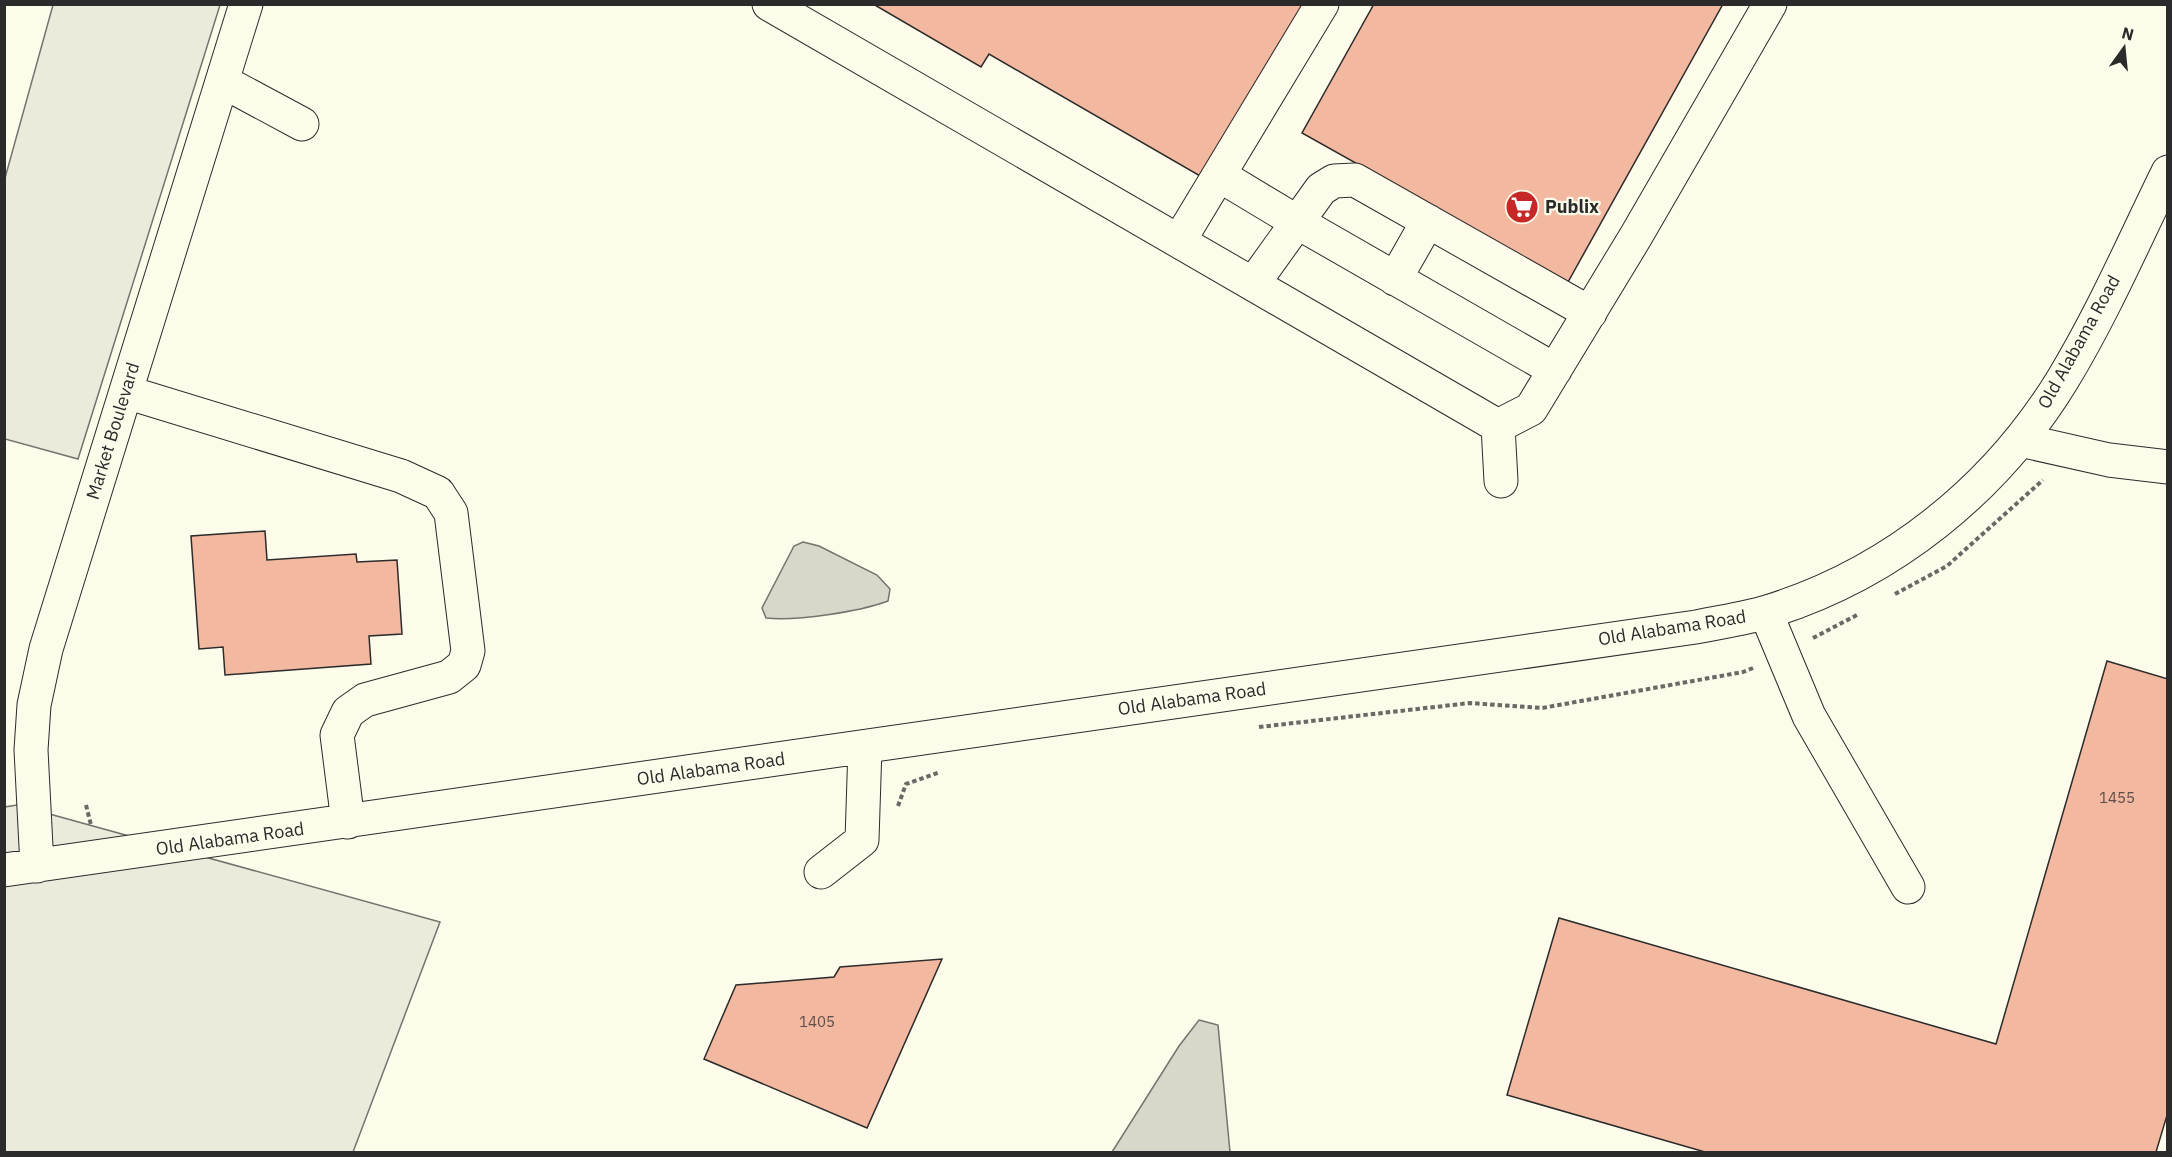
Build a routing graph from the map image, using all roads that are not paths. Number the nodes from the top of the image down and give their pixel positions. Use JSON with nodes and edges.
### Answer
{"nodes":[{"id":1,"x":246,"y":4,"type":"edge"},
{"id":2,"x":770,"y":4,"type":"edge"},
{"id":3,"x":1323,"y":4,"type":"edge"},
{"id":4,"x":1770,"y":4,"type":"edge"},
{"id":5,"x":222,"y":81,"type":"junction"},
{"id":6,"x":302,"y":124,"type":"dead end"},
{"id":7,"x":2168,"y":172,"type":"edge"},
{"id":8,"x":1219,"y":175,"type":"junction"},
{"id":9,"x":1428,"y":221,"type":"junction"},
{"id":10,"x":1297,"y":222,"type":"junction"},
{"id":11,"x":1179,"y":241,"type":"junction"},
{"id":12,"x":1395,"y":279,"type":"junction"},
{"id":13,"x":1253,"y":284,"type":"junction"},
{"id":14,"x":1590,"y":314,"type":"junction"},
{"id":15,"x":1555,"y":370,"type":"junction"},
{"id":16,"x":126,"y":392,"type":"junction"},
{"id":17,"x":1498,"y":426,"type":"junction"},
{"id":18,"x":2020,"y":440,"type":"junction"},
{"id":19,"x":2168,"y":467,"type":"edge"},
{"id":20,"x":1501,"y":481,"type":"dead end"},
{"id":21,"x":1766,"y":613,"type":"junction"},
{"id":22,"x":865,"y":747,"type":"junction"},
{"id":23,"x":348,"y":822,"type":"junction"},
{"id":24,"x":37,"y":866,"type":"junction"},
{"id":25,"x":4,"y":870,"type":"edge"},
{"id":26,"x":821,"y":872,"type":"dead end"},
{"id":27,"x":1908,"y":887,"type":"dead end"}],
"edges":[{"from":1,"to":5,"type":"street","name":"Market Boulevard"},
{"from":2,"to":11,"type":"street"},
{"from":3,"to":8,"type":"street"},
{"from":4,"to":14,"type":"street"},
{"from":5,"to":6,"type":"street"},
{"from":5,"to":16,"type":"street","name":"Market Boulevard"},
{"from":7,"to":18,"type":"street","name":"Old Alabama Road"},
{"from":8,"to":10,"type":"street"},
{"from":8,"to":11,"type":"street"},
{"from":9,"to":10,"type":"street"},
{"from":9,"to":12,"type":"street"},
{"from":9,"to":14,"type":"street"},
{"from":10,"to":12,"type":"street"},
{"from":10,"to":13,"type":"street"},
{"from":11,"to":13,"type":"street"},
{"from":12,"to":15,"type":"street"},
{"from":13,"to":17,"type":"street"},
{"from":14,"to":15,"type":"street"},
{"from":15,"to":17,"type":"street"},
{"from":16,"to":23,"type":"street"},
{"from":16,"to":24,"type":"street","name":"Market Boulevard"},
{"from":17,"to":20,"type":"street"},
{"from":18,"to":19,"type":"street"},
{"from":18,"to":21,"type":"street","name":"Old Alabama Road"},
{"from":21,"to":22,"type":"street","name":"Old Alabama Road"},
{"from":21,"to":27,"type":"street"},
{"from":22,"to":23,"type":"street","name":"Old Alabama Road"},
{"from":22,"to":26,"type":"street"},
{"from":23,"to":24,"type":"street","name":"Old Alabama Road"},
{"from":24,"to":25,"type":"street","name":"Old Alabama Road"}]}
